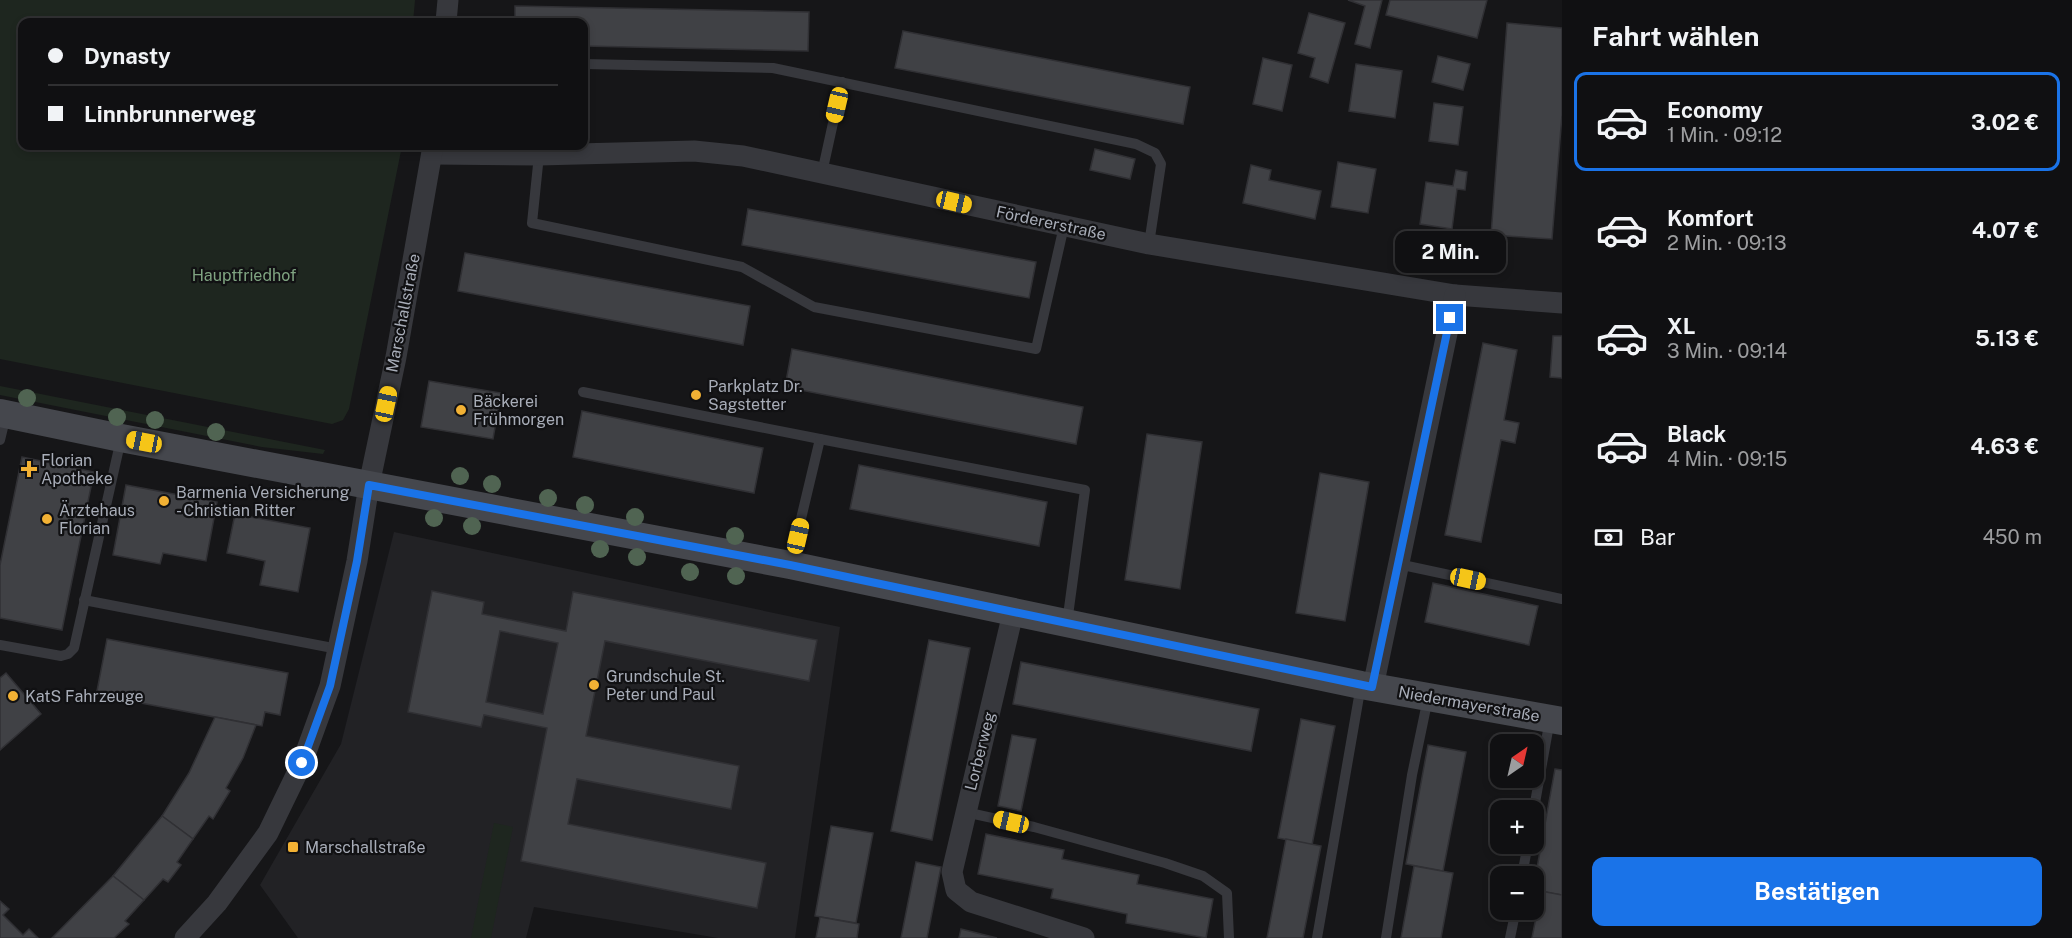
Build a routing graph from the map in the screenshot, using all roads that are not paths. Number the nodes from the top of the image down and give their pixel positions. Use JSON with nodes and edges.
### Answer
{"nodes":[{"id":1,"x":448,"y":0,"type":"edge"},
{"id":2,"x":446,"y":18,"type":"edge"},
{"id":3,"x":588,"y":64,"type":"edge"},
{"id":4,"x":842,"y":82,"type":"junction"},
{"id":5,"x":433,"y":150,"type":"edge"},
{"id":6,"x":539,"y":155,"type":"junction"},
{"id":7,"x":822,"y":172,"type":"junction"},
{"id":8,"x":1064,"y":226,"type":"junction"},
{"id":9,"x":1149,"y":244,"type":"junction"},
{"id":10,"x":1455,"y":295,"type":"junction"},
{"id":11,"x":1562,"y":303,"type":"edge"},
{"id":12,"x":583,"y":392,"type":"dead end"},
{"id":13,"x":2,"y":423,"type":"edge"},
{"id":14,"x":121,"y":438,"type":"junction"},
{"id":15,"x":820,"y":439,"type":"junction"},
{"id":16,"x":369,"y":485,"type":"junction"},
{"id":17,"x":1398,"y":564,"type":"junction"},
{"id":18,"x":790,"y":565,"type":"junction"},
{"id":19,"x":1562,"y":599,"type":"edge"},
{"id":20,"x":84,"y":600,"type":"junction"},
{"id":21,"x":1013,"y":613,"type":"junction"},
{"id":22,"x":1067,"y":624,"type":"junction"},
{"id":23,"x":0,"y":645,"type":"edge"},
{"id":24,"x":338,"y":649,"type":"junction"},
{"id":25,"x":1367,"y":686,"type":"junction"},
{"id":26,"x":1428,"y":698,"type":"junction"},
{"id":27,"x":1556,"y":720,"type":"edge"},
{"id":28,"x":1536,"y":800,"type":"edge"},
{"id":29,"x":965,"y":812,"type":"junction"},
{"id":30,"x":1514,"y":920,"type":"edge"},
{"id":31,"x":185,"y":938,"type":"edge"},
{"id":32,"x":1084,"y":938,"type":"edge"},
{"id":33,"x":1230,"y":938,"type":"edge"},
{"id":34,"x":1317,"y":938,"type":"edge"},
{"id":35,"x":1386,"y":938,"type":"edge"},
{"id":36,"x":1510,"y":938,"type":"edge"}],
"edges":[{"from":1,"to":2,"type":"street"},
{"from":3,"to":4,"type":"lane"},
{"from":4,"to":7,"type":"lane"},
{"from":4,"to":9,"type":"lane"},
{"from":5,"to":6,"type":"street","name":"Fördererstraße"},
{"from":5,"to":16,"type":"street","name":"Marschallstraße"},
{"from":6,"to":7,"type":"street","name":"Fördererstraße"},
{"from":6,"to":8,"type":"lane"},
{"from":7,"to":8,"type":"street","name":"Fördererstraße"},
{"from":8,"to":9,"type":"street","name":"Fördererstraße"},
{"from":9,"to":10,"type":"street","name":"Fördererstraße"},
{"from":10,"to":11,"type":"street","name":"Fördererstraße"},
{"from":10,"to":17,"type":"street"},
{"from":12,"to":15,"type":"lane"},
{"from":13,"to":14,"type":"main road","name":"Niedermayerstraße"},
{"from":14,"to":16,"type":"main road","name":"Niedermayerstraße"},
{"from":14,"to":20,"type":"lane"},
{"from":15,"to":18,"type":"lane"},
{"from":15,"to":22,"type":"lane"},
{"from":16,"to":18,"type":"main road","name":"Niedermayerstraße"},
{"from":16,"to":24,"type":"street","name":"Marschallstraße"},
{"from":17,"to":19,"type":"lane"},
{"from":17,"to":25,"type":"street"},
{"from":18,"to":21,"type":"main road","name":"Niedermayerstraße"},
{"from":20,"to":23,"type":"lane"},
{"from":20,"to":24,"type":"lane"},
{"from":21,"to":22,"type":"main road","name":"Niedermayerstraße"},
{"from":21,"to":29,"type":"street","name":"Lorberweg"},
{"from":22,"to":25,"type":"main road","name":"Niedermayerstraße"},
{"from":24,"to":31,"type":"street","name":"Marschallstraße"},
{"from":25,"to":26,"type":"main road","name":"Niedermayerstraße"},
{"from":25,"to":34,"type":"lane"},
{"from":26,"to":27,"type":"main road","name":"Niedermayerstraße"},
{"from":26,"to":35,"type":"lane"},
{"from":27,"to":28,"type":"lane"},
{"from":29,"to":32,"type":"street","name":"Lorberweg"},
{"from":29,"to":33,"type":"lane"},
{"from":30,"to":36,"type":"lane"}]}
